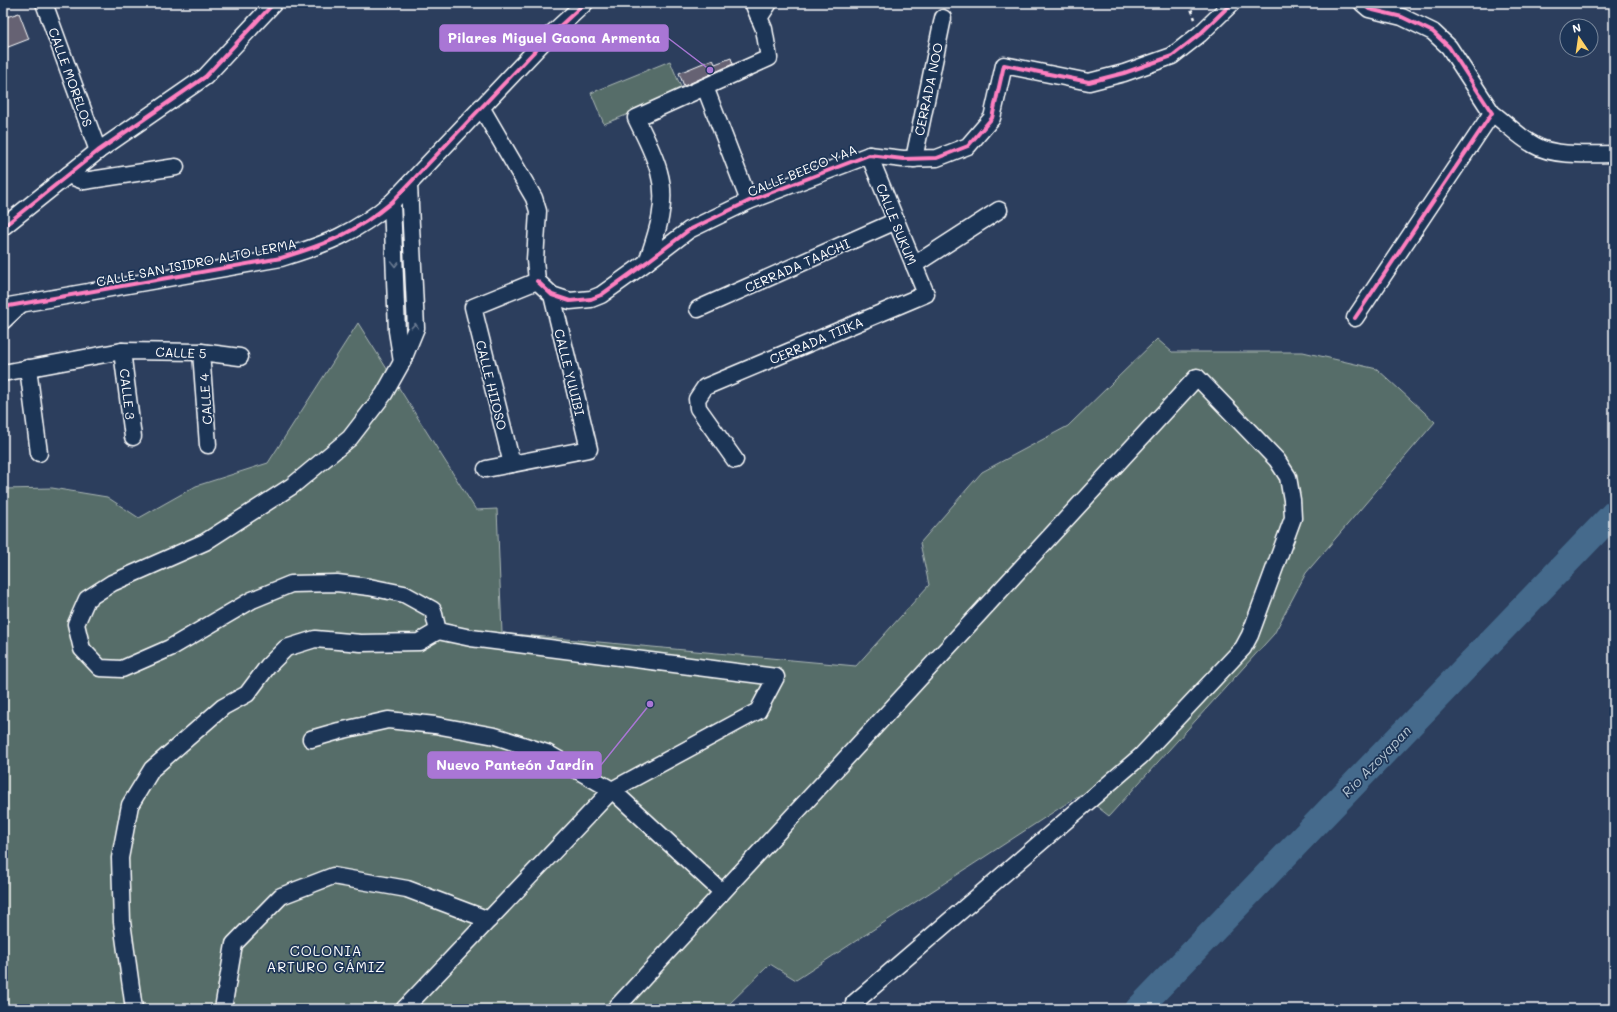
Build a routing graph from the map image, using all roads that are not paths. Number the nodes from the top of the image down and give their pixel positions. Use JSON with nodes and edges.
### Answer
{"nodes":[{"id":1,"x":44,"y":3,"type":"edge"},
{"id":2,"x":274,"y":3,"type":"edge"},
{"id":3,"x":585,"y":3,"type":"edge"},
{"id":4,"x":752,"y":3,"type":"edge"},
{"id":5,"x":769,"y":3,"type":"edge"},
{"id":6,"x":1232,"y":3,"type":"edge"},
{"id":7,"x":1362,"y":3,"type":"edge"},
{"id":8,"x":759,"y":18,"type":"junction"},
{"id":9,"x":943,"y":18,"type":"dead end"},
{"id":10,"x":705,"y":88,"type":"junction"},
{"id":11,"x":481,"y":107,"type":"junction"},
{"id":12,"x":1492,"y":113,"type":"junction"},
{"id":13,"x":98,"y":151,"type":"junction"},
{"id":14,"x":868,"y":154,"type":"junction"},
{"id":15,"x":1614,"y":154,"type":"edge"},
{"id":16,"x":914,"y":159,"type":"junction"},
{"id":17,"x":176,"y":167,"type":"dead end"},
{"id":18,"x":68,"y":175,"type":"junction"},
{"id":19,"x":410,"y":185,"type":"junction"},
{"id":20,"x":749,"y":201,"type":"junction"},
{"id":21,"x":392,"y":202,"type":"junction"},
{"id":22,"x":999,"y":210,"type":"dead end"},
{"id":23,"x":896,"y":221,"type":"junction"},
{"id":24,"x":3,"y":227,"type":"edge"},
{"id":25,"x":647,"y":262,"type":"junction"},
{"id":26,"x":914,"y":265,"type":"junction"},
{"id":27,"x":537,"y":281,"type":"junction"},
{"id":28,"x":926,"y":294,"type":"joint"},
{"id":29,"x":552,"y":295,"type":"junction"},
{"id":30,"x":21,"y":304,"type":"junction"},
{"id":31,"x":3,"y":307,"type":"edge"},
{"id":32,"x":698,"y":309,"type":"dead end"},
{"id":33,"x":1356,"y":318,"type":"dead end"},
{"id":34,"x":3,"y":321,"type":"edge"},
{"id":35,"x":122,"y":351,"type":"junction"},
{"id":36,"x":201,"y":352,"type":"junction"},
{"id":37,"x":240,"y":357,"type":"dead end"},
{"id":38,"x":402,"y":362,"type":"junction"},
{"id":39,"x":28,"y":368,"type":"junction"},
{"id":40,"x":3,"y":373,"type":"edge"},
{"id":41,"x":133,"y":437,"type":"dead end"},
{"id":42,"x":208,"y":445,"type":"dead end"},
{"id":43,"x":39,"y":453,"type":"dead end"},
{"id":44,"x":735,"y":460,"type":"dead end"},
{"id":45,"x":512,"y":464,"type":"junction"},
{"id":46,"x":486,"y":469,"type":"dead end"},
{"id":47,"x":438,"y":631,"type":"junction"},
{"id":48,"x":311,"y":739,"type":"dead end"},
{"id":49,"x":612,"y":790,"type":"junction"},
{"id":50,"x":722,"y":892,"type":"junction"},
{"id":51,"x":489,"y":920,"type":"junction"},
{"id":52,"x":854,"y":1003,"type":"dead end"},
{"id":53,"x":134,"y":1009,"type":"edge"},
{"id":54,"x":223,"y":1009,"type":"edge"},
{"id":55,"x":404,"y":1009,"type":"edge"},
{"id":56,"x":615,"y":1009,"type":"edge"}],
"edges":[{"from":1,"to":13,"type":"street","name":"CALLE MORELOS"},
{"from":2,"to":13,"type":"street"},
{"from":3,"to":11,"type":"street","name":"CALLE SAN ISIDRO ALTO LERMA"},
{"from":4,"to":8,"type":"street"},
{"from":5,"to":8,"type":"street"},
{"from":6,"to":16,"type":"street"},
{"from":7,"to":12,"type":"street"},
{"from":8,"to":10,"type":"street"},
{"from":9,"to":16,"type":"street","name":"CERRADA NOO"},
{"from":10,"to":20,"type":"street"},
{"from":10,"to":25,"type":"street"},
{"from":11,"to":19,"type":"street","name":"CALLE SAN ISIDRO ALTO LERMA"},
{"from":11,"to":27,"type":"street"},
{"from":12,"to":15,"type":"street"},
{"from":12,"to":33,"type":"street"},
{"from":13,"to":18,"type":"street"},
{"from":14,"to":16,"type":"street"},
{"from":14,"to":20,"type":"street","name":"CALLE BEECO YAA"},
{"from":14,"to":23,"type":"street","name":"CALLE SUKUM"},
{"from":17,"to":18,"type":"street"},
{"from":18,"to":24,"type":"street"},
{"from":19,"to":21,"type":"street","name":"CALLE SAN ISIDRO ALTO LERMA"},
{"from":38,"to":19,"type":"street","one_way":true},
{"from":20,"to":25,"type":"street","name":"CALLE BEECO YAA"},
{"from":21,"to":30,"type":"street","name":"CALLE SAN ISIDRO ALTO LERMA"},
{"from":21,"to":38,"type":"street","one_way":true},
{"from":22,"to":26,"type":"street"},
{"from":23,"to":26,"type":"street","name":"CALLE SUKUM"},
{"from":23,"to":32,"type":"street","name":"CERRADA TAACHI"},
{"from":25,"to":29,"type":"street","name":"CALLE BEECO YAA"},
{"from":26,"to":28,"type":"street","name":"CALLE SUKUM"},
{"from":27,"to":29,"type":"street","name":"CALLE BEECO YAA"},
{"from":27,"to":45,"type":"street","name":"CALLE HIIOSO"},
{"from":28,"to":44,"type":"street","name":"CERRADA TIIKA"},
{"from":29,"to":45,"type":"street","name":"CALLE YUUIBI"},
{"from":30,"to":31,"type":"street","name":"CALLE SAN ISIDRO ALTO LERMA"},
{"from":30,"to":34,"type":"street"},
{"from":35,"to":36,"type":"street","name":"CALLE 5"},
{"from":35,"to":39,"type":"street","name":"CALLE 5"},
{"from":35,"to":41,"type":"street","name":"CALLE 3"},
{"from":36,"to":37,"type":"street","name":"CALLE 5"},
{"from":36,"to":42,"type":"street","name":"CALLE 4"},
{"from":38,"to":47,"type":"street"},
{"from":39,"to":40,"type":"street","name":"CALLE 5"},
{"from":39,"to":43,"type":"street"},
{"from":45,"to":46,"type":"street"},
{"from":47,"to":49,"type":"street"},
{"from":47,"to":53,"type":"street"},
{"from":48,"to":49,"type":"street"},
{"from":49,"to":50,"type":"street"},
{"from":49,"to":51,"type":"street"},
{"from":50,"to":52,"type":"street"},
{"from":50,"to":56,"type":"street"},
{"from":51,"to":54,"type":"street"},
{"from":51,"to":55,"type":"street"}]}
